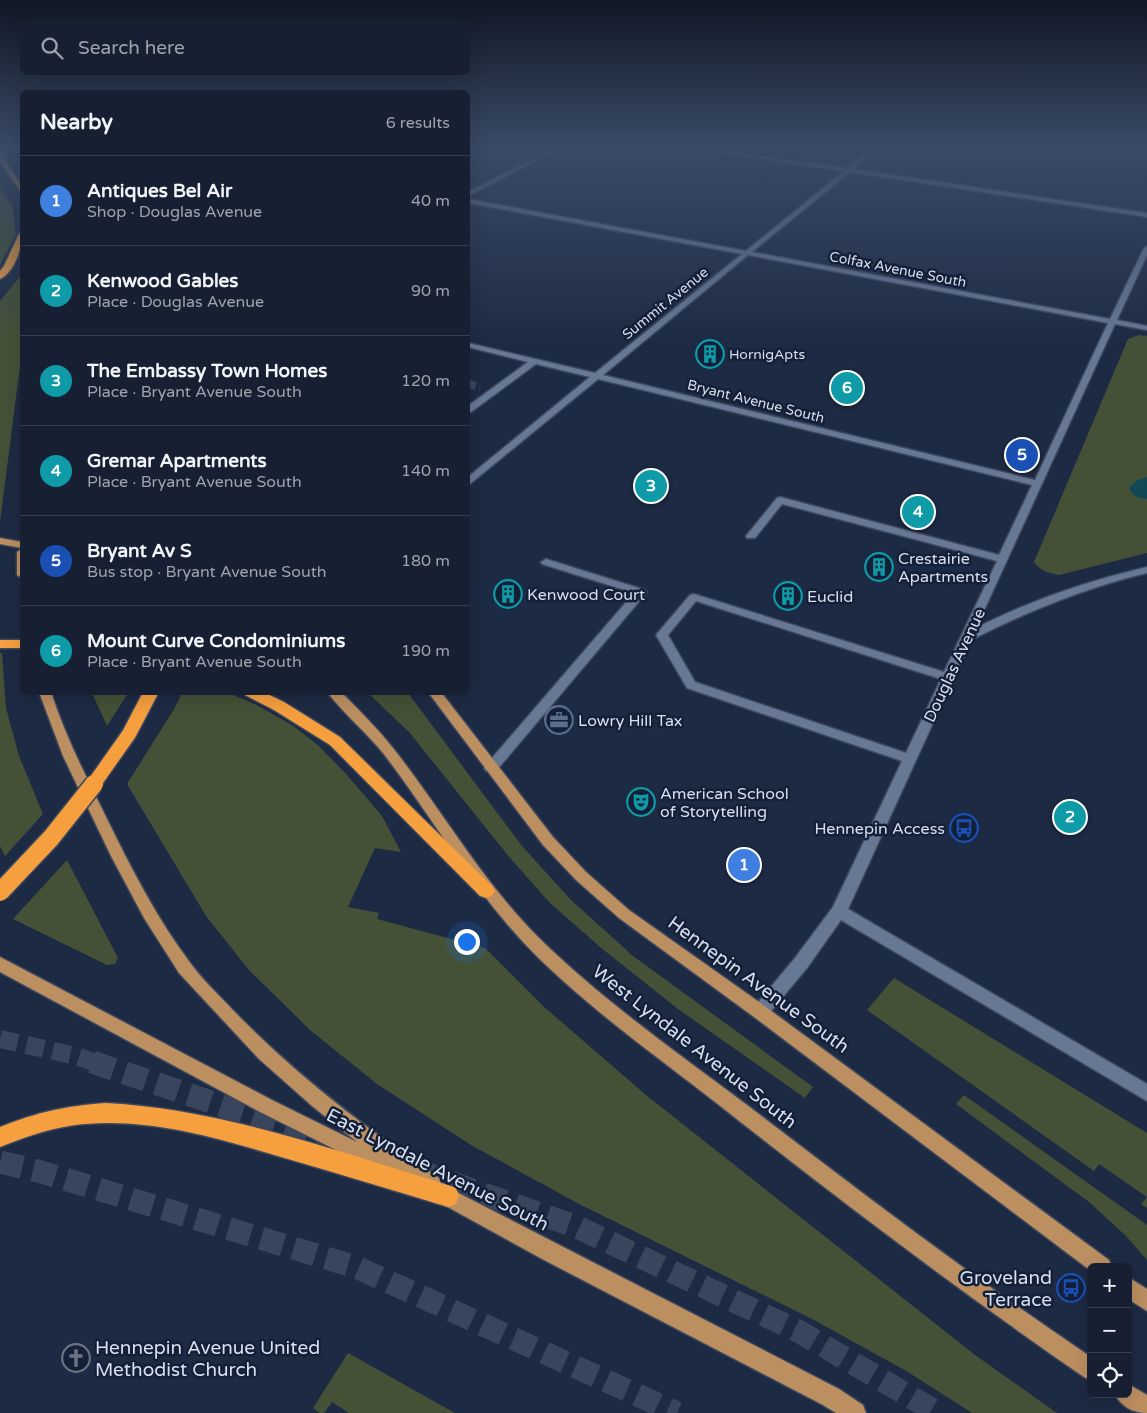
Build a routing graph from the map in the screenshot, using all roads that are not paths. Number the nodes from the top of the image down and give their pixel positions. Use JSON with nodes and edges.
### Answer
{"nodes":[{"id":1,"x":525,"y":212,"type":"edge"},
{"id":2,"x":798,"y":212,"type":"edge"},
{"id":3,"x":1127,"y":212,"type":"edge"},
{"id":4,"x":1147,"y":215,"type":"edge"},
{"id":5,"x":20,"y":240,"type":"edge"},
{"id":6,"x":1147,"y":248,"type":"edge"},
{"id":7,"x":746,"y":254,"type":"junction"},
{"id":8,"x":0,"y":276,"type":"edge"},
{"id":9,"x":1113,"y":322,"type":"junction"},
{"id":10,"x":1147,"y":328,"type":"edge"},
{"id":11,"x":470,"y":345,"type":"edge"},
{"id":12,"x":536,"y":361,"type":"junction"},
{"id":13,"x":596,"y":376,"type":"junction"},
{"id":14,"x":480,"y":387,"type":"tunnel mouth"},
{"id":15,"x":494,"y":391,"type":"junction"},
{"id":16,"x":470,"y":409,"type":"edge"},
{"id":17,"x":470,"y":479,"type":"edge"},
{"id":18,"x":1038,"y":483,"type":"junction"},
{"id":19,"x":751,"y":536,"type":"dead end"},
{"id":20,"x":0,"y":541,"type":"edge"},
{"id":21,"x":20,"y":545,"type":"edge"},
{"id":22,"x":1003,"y":559,"type":"junction"},
{"id":23,"x":546,"y":562,"type":"dead end"},
{"id":24,"x":1147,"y":570,"type":"edge"},
{"id":25,"x":967,"y":637,"type":"junction"},
{"id":26,"x":0,"y":644,"type":"edge"},
{"id":27,"x":20,"y":644,"type":"edge"},
{"id":28,"x":948,"y":678,"type":"junction"},
{"id":29,"x":46,"y":695,"type":"edge"},
{"id":30,"x":149,"y":695,"type":"edge"},
{"id":31,"x":256,"y":695,"type":"edge"},
{"id":32,"x":336,"y":695,"type":"edge"},
{"id":33,"x":436,"y":695,"type":"edge"},
{"id":34,"x":909,"y":759,"type":"junction"},
{"id":35,"x":491,"y":768,"type":"junction"},
{"id":36,"x":486,"y":891,"type":"junction"},
{"id":37,"x":0,"y":892,"type":"edge"},
{"id":38,"x":839,"y":911,"type":"junction"},
{"id":39,"x":0,"y":964,"type":"edge"},
{"id":40,"x":760,"y":1012,"type":"junction"},
{"id":41,"x":1147,"y":1093,"type":"edge"},
{"id":42,"x":0,"y":1137,"type":"edge"},
{"id":43,"x":448,"y":1196,"type":"junction"},
{"id":44,"x":1097,"y":1263,"type":"edge"},
{"id":45,"x":1132,"y":1290,"type":"edge"},
{"id":46,"x":1147,"y":1301,"type":"edge"},
{"id":47,"x":1087,"y":1367,"type":"edge"},
{"id":48,"x":1132,"y":1398,"type":"edge"},
{"id":49,"x":1147,"y":1408,"type":"edge"},
{"id":50,"x":855,"y":1413,"type":"edge"}],
"edges":[{"from":1,"to":7,"type":"street","name":"Colfax Avenue South"},
{"from":2,"to":7,"type":"street","name":"Summit Avenue"},
{"from":3,"to":4,"type":"street"},
{"from":5,"to":8,"type":"highway"},
{"from":6,"to":9,"type":"street","name":"Douglas Avenue"},
{"from":7,"to":9,"type":"street","name":"Colfax Avenue South"},
{"from":7,"to":13,"type":"street","name":"Summit Avenue"},
{"from":9,"to":10,"type":"street","name":"Colfax Avenue South"},
{"from":9,"to":18,"type":"street","name":"Douglas Avenue"},
{"from":11,"to":12,"type":"street","name":"Bryant Avenue South"},
{"from":12,"to":13,"type":"street","name":"Bryant Avenue South"},
{"from":12,"to":15,"type":"street"},
{"from":13,"to":17,"type":"street","name":"Summit Avenue"},
{"from":13,"to":18,"type":"street","name":"Bryant Avenue South"},
{"from":14,"to":15,"type":"street"},
{"from":15,"to":16,"type":"street"},
{"from":18,"to":22,"type":"street","name":"Douglas Avenue"},
{"from":19,"to":22,"type":"street"},
{"from":20,"to":21,"type":"main road"},
{"from":22,"to":25,"type":"street","name":"Douglas Avenue"},
{"from":23,"to":35,"type":"street"},
{"from":24,"to":25,"type":"street"},
{"from":25,"to":28,"type":"street","name":"Douglas Avenue"},
{"from":26,"to":27,"type":"highway"},
{"from":28,"to":34,"type":"street","name":"Douglas Avenue"},
{"from":28,"to":34,"type":"street"},
{"from":29,"to":43,"type":"main road"},
{"from":30,"to":37,"type":"highway","bridge":true},
{"from":31,"to":36,"type":"highway"},
{"from":32,"to":36,"type":"main road","name":"West Lyndale Avenue South"},
{"from":33,"to":35,"type":"main road","name":"Hennepin Avenue South"},
{"from":34,"to":38,"type":"street","name":"Douglas Avenue"},
{"from":35,"to":40,"type":"main road","name":"Hennepin Avenue South"},
{"from":36,"to":47,"type":"main road","name":"West Lyndale Avenue South"},
{"from":38,"to":40,"type":"street","name":"Douglas Avenue"},
{"from":38,"to":41,"type":"street"},
{"from":39,"to":43,"type":"main road","name":"East Lyndale Avenue South"},
{"from":40,"to":44,"type":"main road","name":"Hennepin Avenue South"},
{"from":42,"to":43,"type":"highway"},
{"from":43,"to":50,"type":"main road","name":"East Lyndale Avenue South"},
{"from":45,"to":46,"type":"main road"},
{"from":48,"to":49,"type":"main road"}]}
